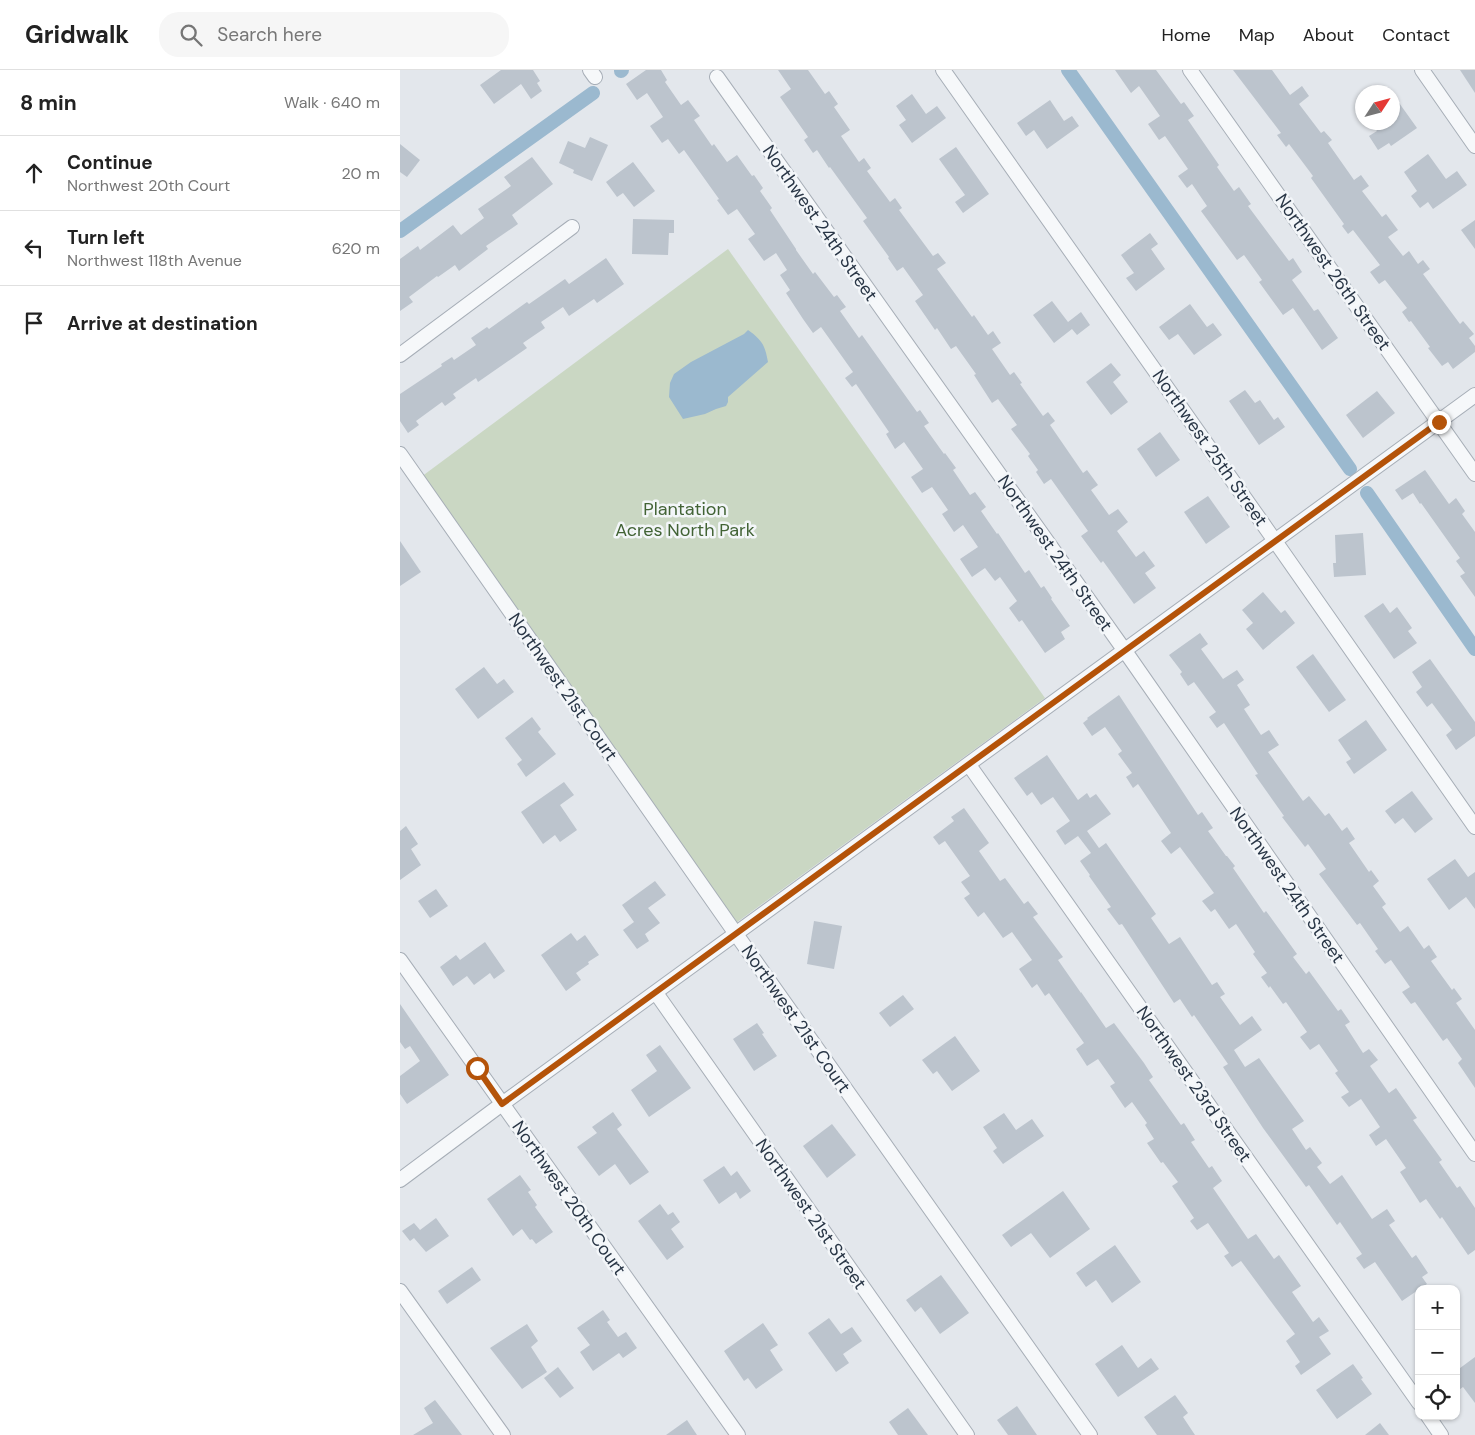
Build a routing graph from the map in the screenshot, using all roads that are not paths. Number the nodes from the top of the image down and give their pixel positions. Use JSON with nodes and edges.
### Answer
{"nodes":[{"id":1,"x":943,"y":70,"type":"edge"},
{"id":2,"x":1190,"y":70,"type":"edge"},
{"id":3,"x":1422,"y":70,"type":"edge"},
{"id":4,"x":717,"y":77,"type":"dead end"},
{"id":5,"x":1475,"y":146,"type":"edge"},
{"id":6,"x":572,"y":227,"type":"dead end"},
{"id":7,"x":400,"y":355,"type":"edge"},
{"id":8,"x":1475,"y":395,"type":"edge"},
{"id":9,"x":1439,"y":422,"type":"junction"},
{"id":10,"x":400,"y":454,"type":"edge"},
{"id":11,"x":1475,"y":474,"type":"edge"},
{"id":12,"x":1275,"y":541,"type":"junction"},
{"id":13,"x":1125,"y":651,"type":"junction"},
{"id":14,"x":969,"y":765,"type":"junction"},
{"id":15,"x":1475,"y":827,"type":"edge"},
{"id":16,"x":736,"y":934,"type":"junction"},
{"id":17,"x":400,"y":960,"type":"edge"},
{"id":18,"x":656,"y":993,"type":"junction"},
{"id":19,"x":502,"y":1104,"type":"junction"},
{"id":20,"x":1475,"y":1154,"type":"edge"},
{"id":21,"x":400,"y":1180,"type":"edge"},
{"id":22,"x":400,"y":1291,"type":"edge"},
{"id":23,"x":1415,"y":1397,"type":"edge"},
{"id":24,"x":1431,"y":1420,"type":"edge"},
{"id":25,"x":503,"y":1435,"type":"edge"},
{"id":26,"x":738,"y":1435,"type":"edge"},
{"id":27,"x":967,"y":1435,"type":"edge"},
{"id":28,"x":1090,"y":1435,"type":"edge"},
{"id":29,"x":1441,"y":1435,"type":"edge"}],
"edges":[{"from":1,"to":12,"type":"street","name":"Northwest 25th Street"},
{"from":2,"to":9,"type":"street","name":"Northwest 26th Street"},
{"from":3,"to":5,"type":"street"},
{"from":4,"to":13,"type":"street","name":"Northwest 24th Street"},
{"from":6,"to":7,"type":"street"},
{"from":8,"to":9,"type":"street"},
{"from":9,"to":11,"type":"street","name":"Northwest 26th Street"},
{"from":9,"to":12,"type":"street"},
{"from":10,"to":16,"type":"street","name":"Northwest 21st Court"},
{"from":12,"to":13,"type":"street"},
{"from":12,"to":15,"type":"street","name":"Northwest 25th Street"},
{"from":13,"to":14,"type":"street"},
{"from":13,"to":20,"type":"street","name":"Northwest 24th Street"},
{"from":14,"to":16,"type":"street"},
{"from":14,"to":23,"type":"street","name":"Northwest 23rd Street"},
{"from":16,"to":18,"type":"street"},
{"from":16,"to":28,"type":"street","name":"Northwest 21st Court"},
{"from":17,"to":19,"type":"street","name":"Northwest 20th Court"},
{"from":18,"to":19,"type":"street"},
{"from":18,"to":27,"type":"street","name":"Northwest 21st Street"},
{"from":19,"to":21,"type":"street"},
{"from":19,"to":26,"type":"street","name":"Northwest 20th Court"},
{"from":22,"to":25,"type":"street"},
{"from":24,"to":29,"type":"street"}]}
